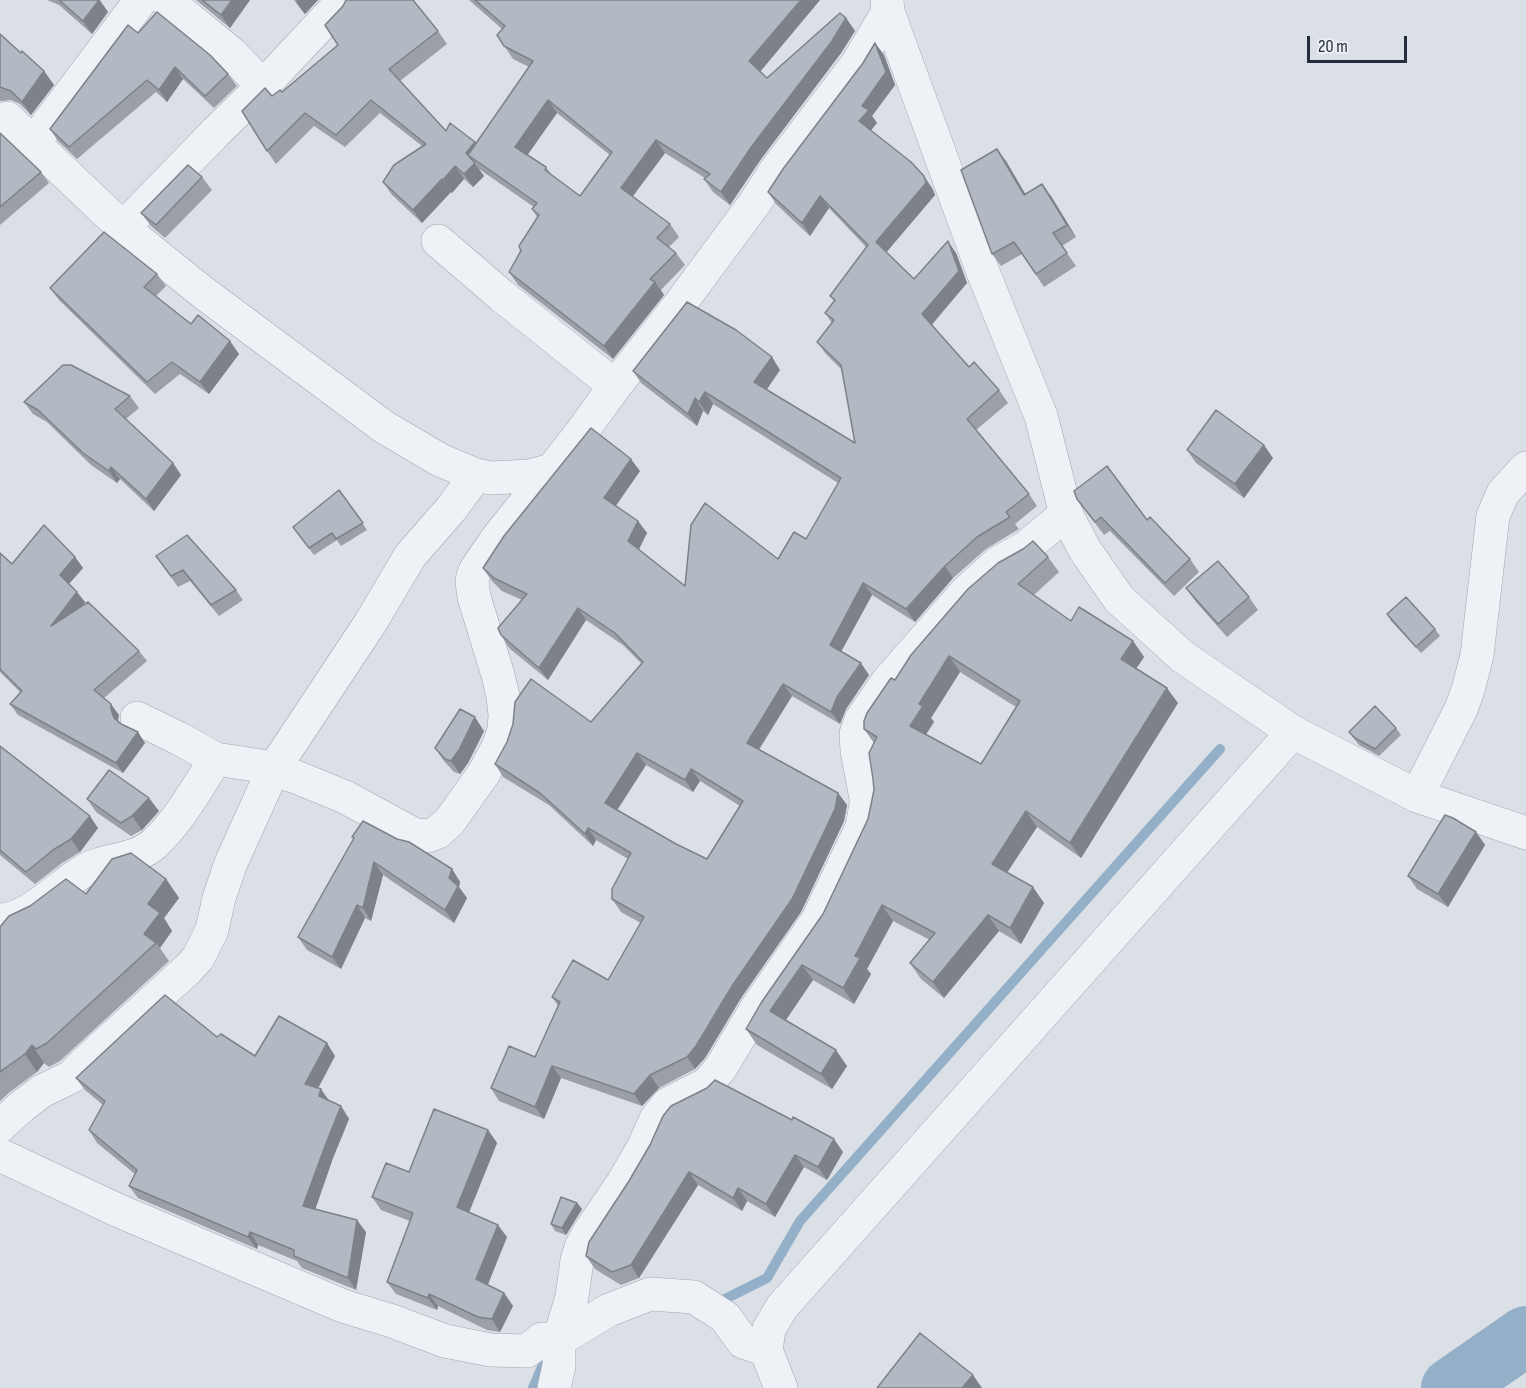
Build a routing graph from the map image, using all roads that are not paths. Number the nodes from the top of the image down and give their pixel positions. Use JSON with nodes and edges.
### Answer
{"nodes":[{"id":1,"x":141,"y":0,"type":"edge"},
{"id":2,"x":166,"y":0,"type":"edge"},
{"id":3,"x":338,"y":6,"type":"dead end"},
{"id":4,"x":888,"y":6,"type":"edge"},
{"id":5,"x":263,"y":86,"type":"junction"},
{"id":6,"x":7,"y":118,"type":"dead end"},
{"id":7,"x":34,"y":142,"type":"junction"},
{"id":8,"x":123,"y":228,"type":"junction"},
{"id":9,"x":438,"y":241,"type":"dead end"},
{"id":10,"x":615,"y":386,"type":"junction"},
{"id":11,"x":1526,"y":468,"type":"edge"},
{"id":12,"x":552,"y":470,"type":"junction"},
{"id":13,"x":476,"y":476,"type":"junction"},
{"id":14,"x":1066,"y":514,"type":"junction"},
{"id":15,"x":137,"y":718,"type":"dead end"},
{"id":16,"x":1293,"y":732,"type":"junction"},
{"id":17,"x":216,"y":759,"type":"junction"},
{"id":18,"x":273,"y":770,"type":"junction"},
{"id":19,"x":1417,"y":796,"type":"junction"},
{"id":20,"x":1526,"y":833,"type":"edge"},
{"id":21,"x":0,"y":920,"type":"edge"},
{"id":22,"x":0,"y":1126,"type":"edge"},
{"id":23,"x":0,"y":1155,"type":"edge"},
{"id":24,"x":766,"y":1350,"type":"junction"},
{"id":25,"x":558,"y":1358,"type":"edge"},
{"id":26,"x":780,"y":1386,"type":"edge"}],
"edges":[{"from":1,"to":7,"type":"street"},
{"from":2,"to":5,"type":"street"},
{"from":3,"to":5,"type":"street"},
{"from":4,"to":10,"type":"street"},
{"from":4,"to":14,"type":"street"},
{"from":5,"to":8,"type":"street"},
{"from":6,"to":7,"type":"street"},
{"from":7,"to":8,"type":"street"},
{"from":8,"to":13,"type":"street"},
{"from":9,"to":10,"type":"street"},
{"from":10,"to":12,"type":"street"},
{"from":11,"to":19,"type":"street"},
{"from":12,"to":13,"type":"street"},
{"from":12,"to":18,"type":"street"},
{"from":13,"to":18,"type":"street"},
{"from":14,"to":16,"type":"street"},
{"from":14,"to":25,"type":"street"},
{"from":15,"to":17,"type":"street"},
{"from":16,"to":19,"type":"street"},
{"from":16,"to":24,"type":"street"},
{"from":17,"to":18,"type":"street"},
{"from":17,"to":21,"type":"street"},
{"from":18,"to":22,"type":"street"},
{"from":19,"to":20,"type":"street"},
{"from":23,"to":25,"type":"street"},
{"from":24,"to":25,"type":"street"},
{"from":24,"to":26,"type":"street"}]}
